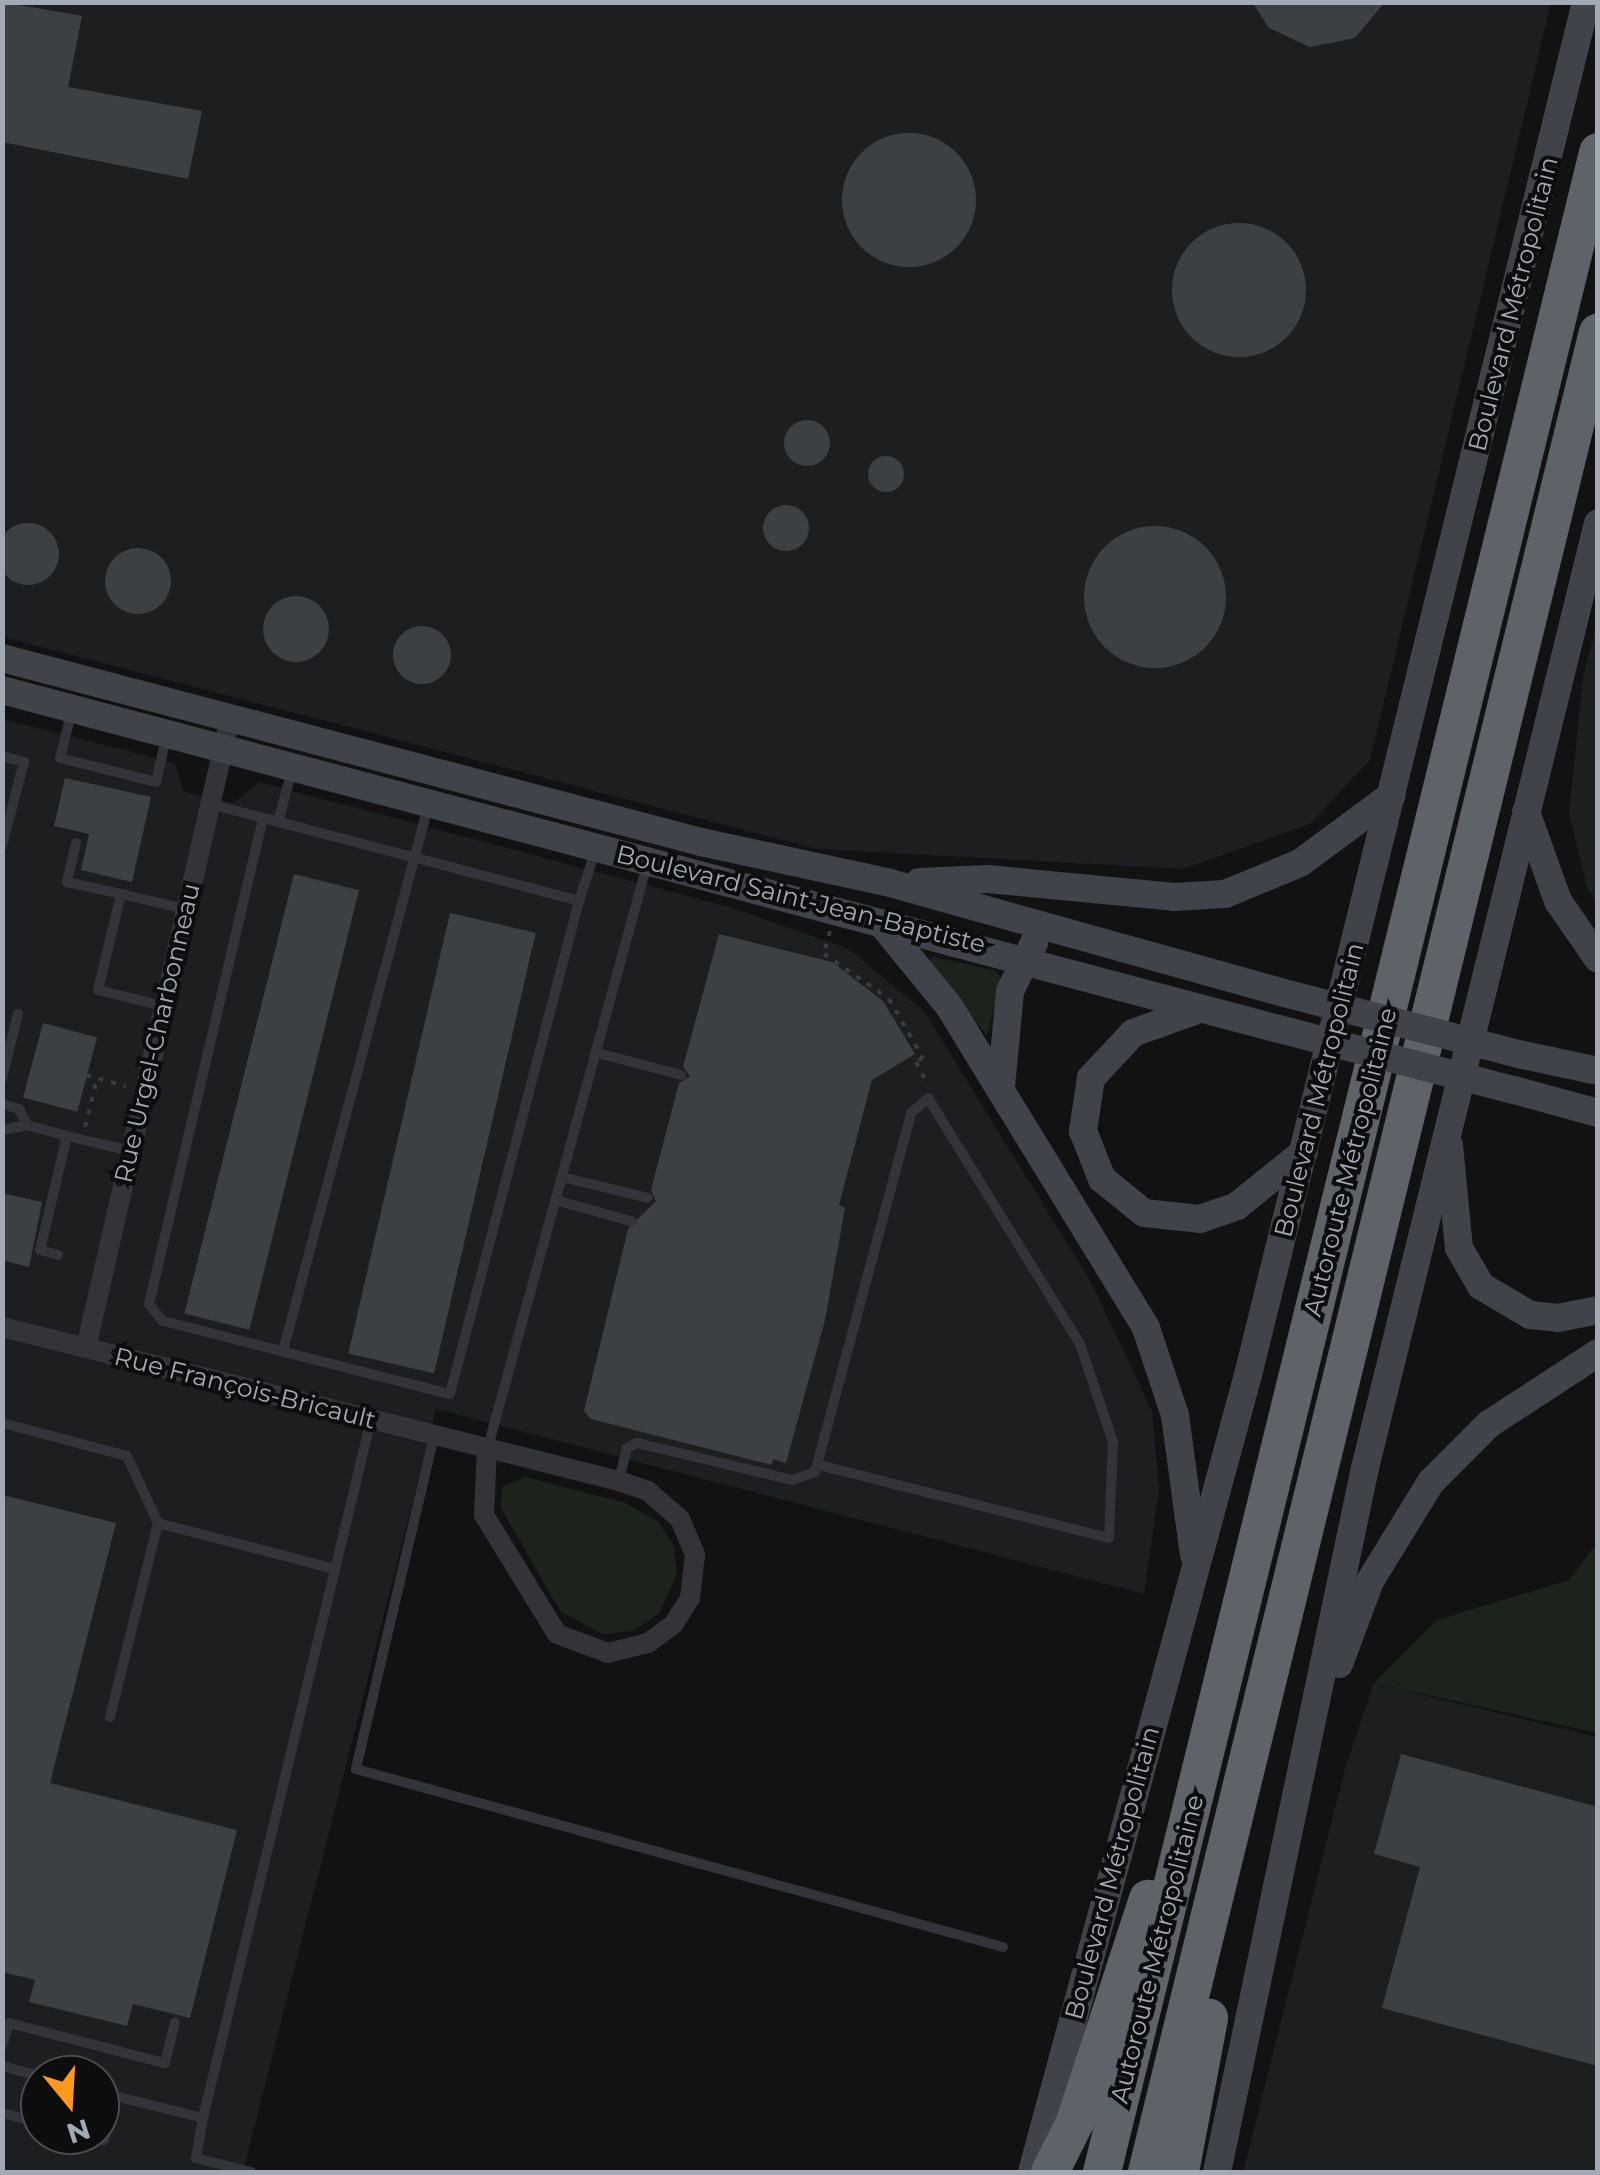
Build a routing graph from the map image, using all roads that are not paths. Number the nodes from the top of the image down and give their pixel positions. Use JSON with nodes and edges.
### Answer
{"nodes":[{"id":1,"x":1586,"y":2,"type":"edge"},
{"id":2,"x":1598,"y":152,"type":"edge"},
{"id":3,"x":1598,"y":332,"type":"edge"},
{"id":4,"x":1598,"y":523,"type":"edge"},
{"id":5,"x":2,"y":658,"type":"edge"},
{"id":6,"x":2,"y":690,"type":"edge"},
{"id":7,"x":72,"y":709,"type":"junction"},
{"id":8,"x":230,"y":718,"type":"junction"},
{"id":9,"x":167,"y":734,"type":"junction"},
{"id":10,"x":222,"y":748,"type":"junction"},
{"id":11,"x":2,"y":756,"type":"edge"},
{"id":12,"x":292,"y":766,"type":"junction"},
{"id":13,"x":1392,"y":795,"type":"junction"},
{"id":14,"x":429,"y":802,"type":"junction"},
{"id":15,"x":209,"y":804,"type":"junction"},
{"id":16,"x":1526,"y":812,"type":"junction"},
{"id":17,"x":264,"y":818,"type":"junction"},
{"id":18,"x":278,"y":822,"type":"junction"},
{"id":19,"x":76,"y":844,"type":"dead end"},
{"id":20,"x":2,"y":846,"type":"edge"},
{"id":21,"x":597,"y":846,"type":"junction"},
{"id":22,"x":416,"y":858,"type":"junction"},
{"id":23,"x":648,"y":860,"type":"junction"},
{"id":24,"x":890,"y":882,"type":"junction"},
{"id":25,"x":121,"y":894,"type":"junction"},
{"id":26,"x":579,"y":901,"type":"junction"},
{"id":27,"x":186,"y":909,"type":"junction"},
{"id":28,"x":881,"y":922,"type":"junction"},
{"id":29,"x":1043,"y":929,"type":"junction"},
{"id":30,"x":1024,"y":957,"type":"junction"},
{"id":31,"x":1598,"y":958,"type":"edge"},
{"id":32,"x":163,"y":1006,"type":"junction"},
{"id":33,"x":1200,"y":1009,"type":"junction"},
{"id":34,"x":18,"y":1014,"type":"dead end"},
{"id":35,"x":598,"y":1053,"type":"junction"},
{"id":36,"x":1598,"y":1071,"type":"edge"},
{"id":37,"x":681,"y":1075,"type":"dead end"},
{"id":38,"x":2,"y":1078,"type":"edge"},
{"id":39,"x":1001,"y":1088,"type":"junction"},
{"id":40,"x":2,"y":1104,"type":"edge"},
{"id":41,"x":1596,"y":1114,"type":"edge"},
{"id":42,"x":1447,"y":1118,"type":"junction"},
{"id":43,"x":27,"y":1125,"type":"junction"},
{"id":44,"x":2,"y":1130,"type":"edge"},
{"id":45,"x":67,"y":1136,"type":"junction"},
{"id":46,"x":131,"y":1150,"type":"junction"},
{"id":47,"x":1304,"y":1152,"type":"junction"},
{"id":48,"x":566,"y":1178,"type":"junction"},
{"id":49,"x":648,"y":1198,"type":"dead end"},
{"id":50,"x":556,"y":1200,"type":"junction"},
{"id":51,"x":630,"y":1221,"type":"dead end"},
{"id":52,"x":58,"y":1255,"type":"dead end"},
{"id":53,"x":1598,"y":1310,"type":"edge"},
{"id":54,"x":2,"y":1326,"type":"edge"},
{"id":55,"x":86,"y":1348,"type":"junction"},
{"id":56,"x":283,"y":1351,"type":"junction"},
{"id":57,"x":1598,"y":1353,"type":"edge"},
{"id":58,"x":372,"y":1420,"type":"junction"},
{"id":59,"x":2,"y":1422,"type":"edge"},
{"id":60,"x":434,"y":1436,"type":"junction"},
{"id":61,"x":487,"y":1449,"type":"junction"},
{"id":62,"x":819,"y":1466,"type":"junction"},
{"id":63,"x":619,"y":1481,"type":"junction"},
{"id":64,"x":158,"y":1523,"type":"junction"},
{"id":65,"x":1196,"y":1568,"type":"junction"},
{"id":66,"x":336,"y":1569,"type":"junction"},
{"id":67,"x":110,"y":1717,"type":"dead end"},
{"id":68,"x":1192,"y":1806,"type":"junction"},
{"id":69,"x":1296,"y":1814,"type":"junction"},
{"id":70,"x":1222,"y":1865,"type":"junction"},
{"id":71,"x":1002,"y":1947,"type":"dead end"},
{"id":72,"x":175,"y":2022,"type":"dead end"},
{"id":73,"x":2,"y":2045,"type":"edge"},
{"id":74,"x":120,"y":2097,"type":"edge"},
{"id":75,"x":203,"y":2118,"type":"junction"},
{"id":76,"x":251,"y":2172,"type":"edge"},
{"id":77,"x":1032,"y":2172,"type":"edge"},
{"id":78,"x":1050,"y":2172,"type":"edge"},
{"id":79,"x":1102,"y":2172,"type":"edge"},
{"id":80,"x":1147,"y":2172,"type":"edge"},
{"id":81,"x":1180,"y":2172,"type":"edge"},
{"id":82,"x":1217,"y":2172,"type":"edge"}],
"edges":[{"from":1,"to":13,"type":"main road","name":"Boulevard Métropolitain"},
{"from":2,"to":68,"type":"highway","name":"Autoroute Métropolitaine"},
{"from":3,"to":70,"type":"highway","name":"Autoroute Métropolitaine"},
{"from":4,"to":16,"type":"main road"},
{"from":5,"to":8,"type":"main road","name":"Boulevard Saint-Jean-Baptiste"},
{"from":6,"to":7,"type":"main road","name":"Boulevard Saint-Jean-Baptiste"},
{"from":7,"to":9,"type":"main road","name":"Boulevard Saint-Jean-Baptiste"},
{"from":7,"to":9,"type":"lane"},
{"from":8,"to":10,"type":"street","name":"Rue Urgel-Charbonneau"},
{"from":8,"to":24,"type":"main road","name":"Boulevard Saint-Jean-Baptiste"},
{"from":9,"to":10,"type":"main road","name":"Boulevard Saint-Jean-Baptiste"},
{"from":10,"to":12,"type":"main road","name":"Boulevard Saint-Jean-Baptiste"},
{"from":10,"to":15,"type":"street","name":"Rue Urgel-Charbonneau"},
{"from":11,"to":20,"type":"lane"},
{"from":12,"to":14,"type":"main road","name":"Boulevard Saint-Jean-Baptiste"},
{"from":12,"to":18,"type":"lane"},
{"from":13,"to":24,"type":"main road"},
{"from":13,"to":47,"type":"main road","name":"Boulevard Métropolitain"},
{"from":14,"to":21,"type":"main road","name":"Boulevard Saint-Jean-Baptiste"},
{"from":14,"to":22,"type":"lane"},
{"from":15,"to":17,"type":"lane"},
{"from":15,"to":27,"type":"street","name":"Rue Urgel-Charbonneau"},
{"from":16,"to":31,"type":"main road"},
{"from":16,"to":42,"type":"main road"},
{"from":17,"to":18,"type":"lane"},
{"from":17,"to":56,"type":"lane"},
{"from":18,"to":22,"type":"lane"},
{"from":19,"to":25,"type":"lane"},
{"from":21,"to":23,"type":"main road","name":"Boulevard Saint-Jean-Baptiste"},
{"from":21,"to":26,"type":"lane"},
{"from":22,"to":26,"type":"lane"},
{"from":22,"to":56,"type":"lane"},
{"from":23,"to":28,"type":"main road","name":"Boulevard Saint-Jean-Baptiste"},
{"from":23,"to":35,"type":"lane"},
{"from":24,"to":29,"type":"main road","name":"Boulevard Saint-Jean-Baptiste"},
{"from":25,"to":27,"type":"lane"},
{"from":25,"to":32,"type":"lane"},
{"from":26,"to":56,"type":"lane"},
{"from":27,"to":32,"type":"street","name":"Rue Urgel-Charbonneau"},
{"from":28,"to":30,"type":"main road","name":"Boulevard Saint-Jean-Baptiste"},
{"from":28,"to":39,"type":"main road"},
{"from":29,"to":30,"type":"main road"},
{"from":29,"to":36,"type":"main road","name":"Boulevard Saint-Jean-Baptiste","bridge":true},
{"from":30,"to":33,"type":"main road","name":"Boulevard Saint-Jean-Baptiste"},
{"from":30,"to":39,"type":"main road"},
{"from":32,"to":46,"type":"street","name":"Rue Urgel-Charbonneau"},
{"from":33,"to":41,"type":"main road","name":"Boulevard Saint-Jean-Baptiste","bridge":true},
{"from":33,"to":47,"type":"main road"},
{"from":34,"to":38,"type":"lane"},
{"from":35,"to":37,"type":"lane"},
{"from":35,"to":48,"type":"lane"},
{"from":39,"to":65,"type":"main road"},
{"from":40,"to":43,"type":"lane"},
{"from":42,"to":53,"type":"main road"},
{"from":42,"to":69,"type":"main road"},
{"from":43,"to":44,"type":"lane"},
{"from":43,"to":45,"type":"lane"},
{"from":45,"to":46,"type":"lane"},
{"from":45,"to":52,"type":"lane"},
{"from":46,"to":55,"type":"street","name":"Rue Urgel-Charbonneau"},
{"from":47,"to":65,"type":"main road","name":"Boulevard Métropolitain"},
{"from":48,"to":49,"type":"lane"},
{"from":48,"to":50,"type":"lane"},
{"from":50,"to":51,"type":"lane"},
{"from":50,"to":61,"type":"lane"},
{"from":54,"to":55,"type":"street","name":"Rue François-Bricault"},
{"from":55,"to":58,"type":"street","name":"Rue François-Bricault"},
{"from":57,"to":69,"type":"main road"},
{"from":58,"to":60,"type":"street","name":"Rue François-Bricault"},
{"from":58,"to":66,"type":"lane"},
{"from":59,"to":64,"type":"lane"},
{"from":60,"to":61,"type":"street","name":"Rue François-Bricault"},
{"from":60,"to":71,"type":"lane"},
{"from":61,"to":63,"type":"street","name":"Rue François-Bricault"},
{"from":61,"to":63,"type":"street","name":"Rue François-Bricault"},
{"from":62,"to":62,"type":"lane"},
{"from":62,"to":63,"type":"lane"},
{"from":64,"to":66,"type":"lane"},
{"from":64,"to":67,"type":"lane"},
{"from":65,"to":77,"type":"main road","name":"Boulevard Métropolitain"},
{"from":66,"to":75,"type":"lane"},
{"from":68,"to":78,"type":"highway"},
{"from":68,"to":79,"type":"highway","name":"Autoroute Métropolitaine"},
{"from":69,"to":82,"type":"main road"},
{"from":70,"to":80,"type":"highway","name":"Autoroute Métropolitaine"},
{"from":70,"to":81,"type":"highway"},
{"from":72,"to":73,"type":"lane"},
{"from":74,"to":75,"type":"lane"},
{"from":75,"to":76,"type":"lane"}]}
